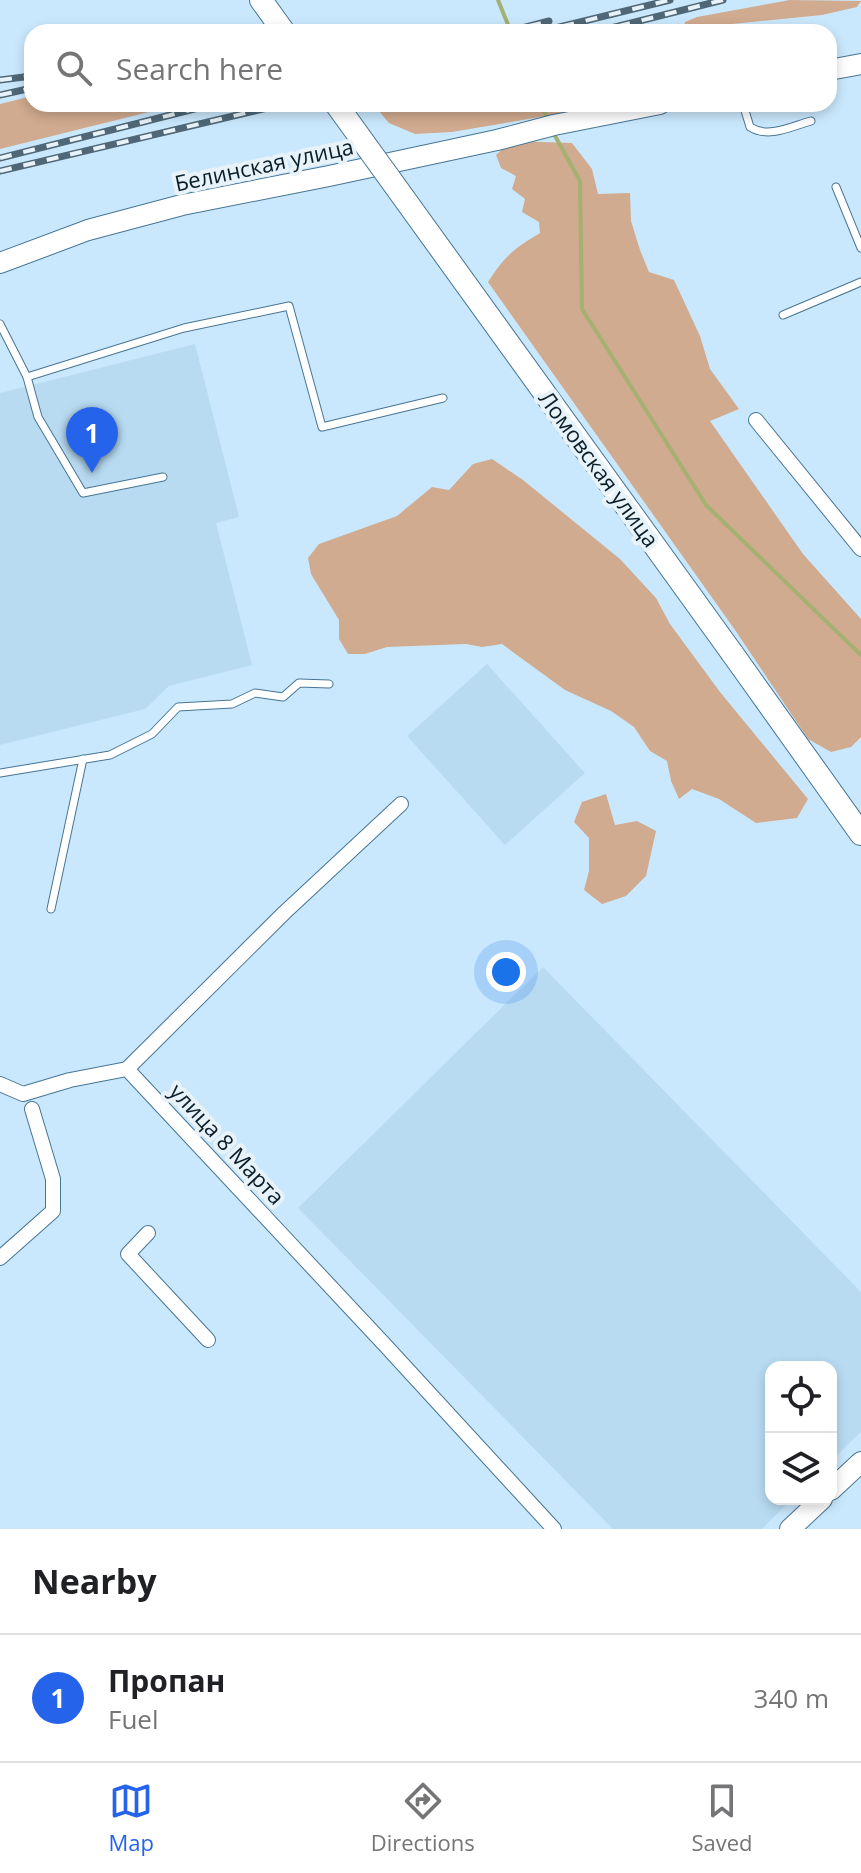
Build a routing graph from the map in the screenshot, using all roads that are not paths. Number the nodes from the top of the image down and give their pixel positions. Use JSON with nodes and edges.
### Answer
{"nodes":[{"id":1,"x":261,"y":0,"type":"edge"},
{"id":2,"x":278,"y":24,"type":"edge"},
{"id":3,"x":861,"y":64,"type":"edge"},
{"id":4,"x":837,"y":68,"type":"edge"},
{"id":5,"x":342,"y":112,"type":"edge"},
{"id":6,"x":619,"y":112,"type":"edge"},
{"id":7,"x":745,"y":112,"type":"edge"},
{"id":8,"x":811,"y":121,"type":"dead end"},
{"id":9,"x":836,"y":187,"type":"dead end"},
{"id":10,"x":861,"y":248,"type":"edge"},
{"id":11,"x":0,"y":263,"type":"edge"},
{"id":12,"x":861,"y":282,"type":"edge"},
{"id":13,"x":783,"y":315,"type":"dead end"},
{"id":14,"x":0,"y":324,"type":"edge"},
{"id":15,"x":27,"y":377,"type":"junction"},
{"id":16,"x":443,"y":398,"type":"dead end"},
{"id":17,"x":756,"y":420,"type":"dead end"},
{"id":18,"x":163,"y":477,"type":"dead end"},
{"id":19,"x":861,"y":549,"type":"edge"},
{"id":20,"x":329,"y":684,"type":"dead end"},
{"id":21,"x":83,"y":759,"type":"junction"},
{"id":22,"x":0,"y":773,"type":"edge"},
{"id":23,"x":401,"y":804,"type":"dead end"},
{"id":24,"x":861,"y":834,"type":"edge"},
{"id":25,"x":51,"y":909,"type":"dead end"},
{"id":26,"x":127,"y":1069,"type":"junction"},
{"id":27,"x":0,"y":1084,"type":"edge"},
{"id":28,"x":32,"y":1109,"type":"dead end"},
{"id":29,"x":148,"y":1233,"type":"dead end"},
{"id":30,"x":0,"y":1258,"type":"edge"},
{"id":31,"x":208,"y":1340,"type":"dead end"},
{"id":32,"x":861,"y":1462,"type":"edge"},
{"id":33,"x":837,"y":1484,"type":"edge"},
{"id":34,"x":816,"y":1505,"type":"edge"},
{"id":35,"x":554,"y":1529,"type":"edge"},
{"id":36,"x":790,"y":1529,"type":"edge"}],
"edges":[{"from":1,"to":2,"type":"main road"},
{"from":3,"to":4,"type":"main road"},
{"from":5,"to":24,"type":"main road","name":"Ломовская улица","bridge":true},
{"from":6,"to":11,"type":"main road","name":"Белинская улица"},
{"from":7,"to":8,"type":"lane"},
{"from":9,"to":10,"type":"lane"},
{"from":12,"to":13,"type":"lane"},
{"from":14,"to":15,"type":"lane"},
{"from":15,"to":16,"type":"lane"},
{"from":15,"to":18,"type":"lane"},
{"from":17,"to":19,"type":"street"},
{"from":20,"to":21,"type":"lane"},
{"from":21,"to":22,"type":"lane"},
{"from":21,"to":25,"type":"lane"},
{"from":23,"to":26,"type":"street"},
{"from":26,"to":27,"type":"street"},
{"from":26,"to":35,"type":"street","name":"улица 8 Марта"},
{"from":28,"to":30,"type":"street"},
{"from":29,"to":31,"type":"street"},
{"from":32,"to":33,"type":"main road"},
{"from":34,"to":36,"type":"main road"}]}
